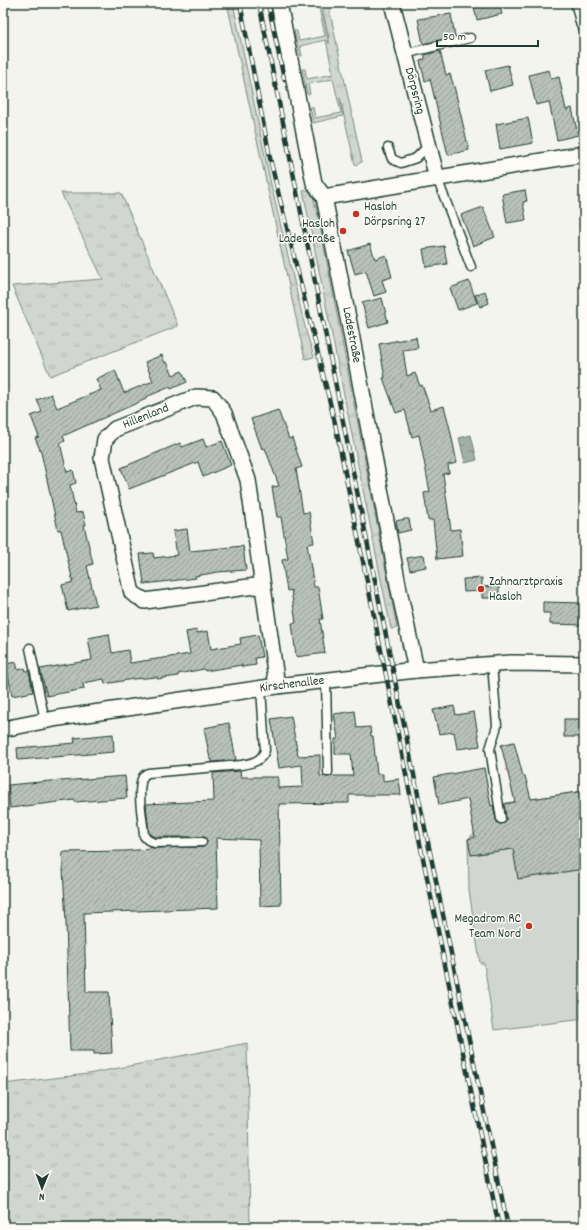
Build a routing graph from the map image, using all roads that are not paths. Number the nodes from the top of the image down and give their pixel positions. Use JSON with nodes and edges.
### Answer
{"nodes":[{"id":1,"x":279,"y":3,"type":"edge"},
{"id":2,"x":392,"y":3,"type":"edge"},
{"id":3,"x":579,"y":3,"type":"edge"},
{"id":4,"x":584,"y":24,"type":"edge"},
{"id":5,"x":470,"y":38,"type":"dead end"},
{"id":6,"x":404,"y":54,"type":"junction"},
{"id":7,"x":428,"y":145,"type":"junction"},
{"id":8,"x":388,"y":148,"type":"dead end"},
{"id":9,"x":584,"y":154,"type":"edge"},
{"id":10,"x":437,"y":178,"type":"junction"},
{"id":11,"x":324,"y":197,"type":"junction"},
{"id":12,"x":471,"y":268,"type":"dead end"},
{"id":13,"x":263,"y":585,"type":"junction"},
{"id":14,"x":30,"y":648,"type":"dead end"},
{"id":15,"x":492,"y":664,"type":"junction"},
{"id":16,"x":584,"y":664,"type":"edge"},
{"id":17,"x":416,"y":670,"type":"junction"},
{"id":18,"x":326,"y":681,"type":"junction"},
{"id":19,"x":277,"y":686,"type":"junction"},
{"id":20,"x":261,"y":688,"type":"junction"},
{"id":21,"x":45,"y":721,"type":"junction"},
{"id":22,"x":3,"y":729,"type":"edge"},
{"id":23,"x":328,"y":772,"type":"dead end"},
{"id":24,"x":501,"y":819,"type":"dead end"},
{"id":25,"x":202,"y":842,"type":"dead end"}],
"edges":[{"from":1,"to":11,"type":"street","name":"Ladestraße"},
{"from":2,"to":6,"type":"street","name":"Dörpsring"},
{"from":3,"to":4,"type":"street"},
{"from":5,"to":6,"type":"lane"},
{"from":6,"to":7,"type":"street","name":"Dörpsring"},
{"from":7,"to":8,"type":"lane"},
{"from":7,"to":10,"type":"street","name":"Dörpsring"},
{"from":9,"to":10,"type":"street"},
{"from":10,"to":11,"type":"street"},
{"from":10,"to":12,"type":"lane"},
{"from":11,"to":17,"type":"street","name":"Ladestraße"},
{"from":13,"to":13,"type":"street","name":"Hillenland"},
{"from":13,"to":19,"type":"street","name":"Hillenland"},
{"from":14,"to":21,"type":"lane"},
{"from":15,"to":16,"type":"street","name":"Kirschenallee"},
{"from":15,"to":17,"type":"street","name":"Kirschenallee"},
{"from":15,"to":24,"type":"lane"},
{"from":17,"to":18,"type":"street","name":"Kirschenallee"},
{"from":18,"to":19,"type":"street","name":"Kirschenallee"},
{"from":18,"to":23,"type":"lane"},
{"from":19,"to":20,"type":"street","name":"Kirschenallee"},
{"from":20,"to":21,"type":"street","name":"Kirschenallee"},
{"from":20,"to":25,"type":"lane"},
{"from":21,"to":22,"type":"street","name":"Kirschenallee"}]}
